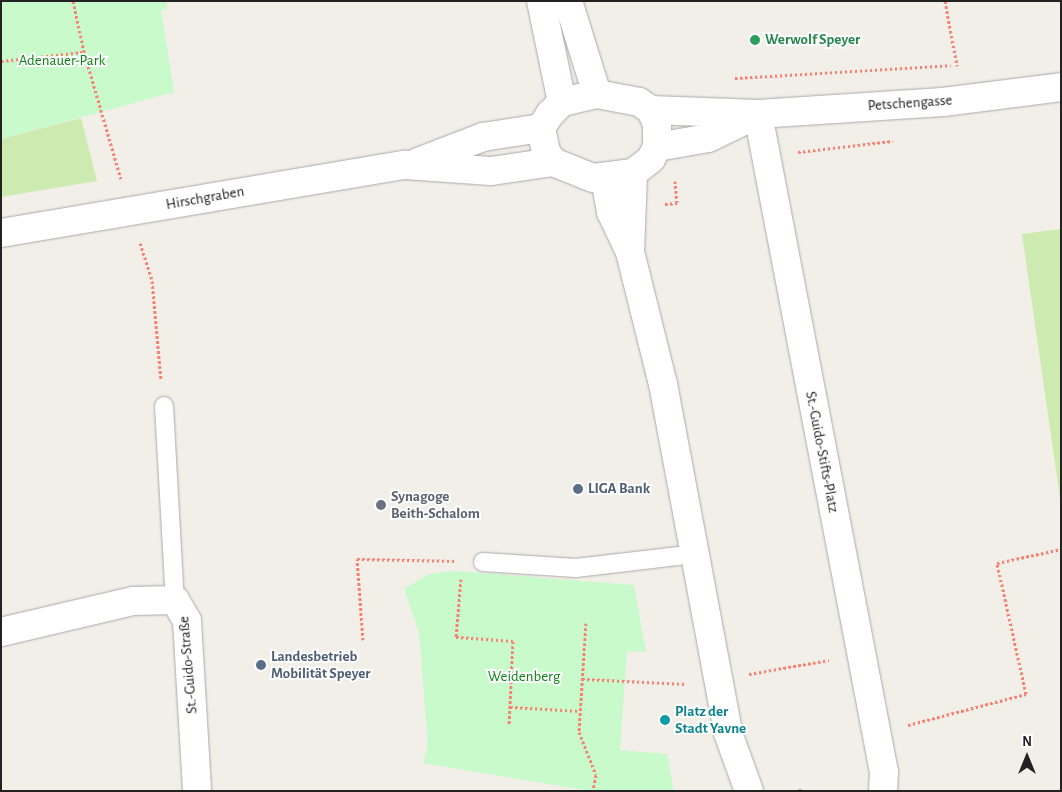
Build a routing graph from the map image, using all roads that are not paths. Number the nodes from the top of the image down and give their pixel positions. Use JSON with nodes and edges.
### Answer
{"nodes":[{"id":1,"x":541,"y":1,"type":"edge"},
{"id":2,"x":568,"y":1,"type":"edge"},
{"id":3,"x":1061,"y":87,"type":"edge"},
{"id":4,"x":597,"y":94,"type":"junction"},
{"id":5,"x":562,"y":102,"type":"junction"},
{"id":6,"x":651,"y":110,"type":"junction"},
{"id":7,"x":758,"y":114,"type":"junction"},
{"id":8,"x":541,"y":128,"type":"junction"},
{"id":9,"x":658,"y":147,"type":"junction"},
{"id":10,"x":553,"y":162,"type":"junction"},
{"id":11,"x":409,"y":165,"type":"junction"},
{"id":12,"x":633,"y":174,"type":"junction"},
{"id":13,"x":605,"y":178,"type":"junction"},
{"id":14,"x":1,"y":233,"type":"edge"},
{"id":15,"x":630,"y":252,"type":"junction"},
{"id":16,"x":164,"y":406,"type":"road end"},
{"id":17,"x":696,"y":554,"type":"junction"},
{"id":18,"x":483,"y":562,"type":"dead end"},
{"id":19,"x":175,"y":600,"type":"junction"},
{"id":20,"x":1,"y":632,"type":"edge"},
{"id":21,"x":197,"y":791,"type":"edge"},
{"id":22,"x":748,"y":791,"type":"edge"},
{"id":23,"x":883,"y":791,"type":"edge"}],
"edges":[{"from":1,"to":5,"type":"street"},
{"from":2,"to":4,"type":"street"},
{"from":3,"to":7,"type":"street","name":"Petschengasse"},
{"from":4,"to":5,"type":"street"},
{"from":4,"to":6,"type":"street"},
{"from":5,"to":8,"type":"street"},
{"from":6,"to":7,"type":"street","name":"Petschengasse"},
{"from":6,"to":9,"type":"street"},
{"from":7,"to":9,"type":"street","name":"Petschengasse"},
{"from":7,"to":23,"type":"street","name":"St.-Guido-Stifts-Platz"},
{"from":8,"to":10,"type":"street"},
{"from":8,"to":11,"type":"street","name":"Hirschgraben"},
{"from":9,"to":12,"type":"street"},
{"from":10,"to":11,"type":"street","name":"Hirschgraben"},
{"from":10,"to":13,"type":"street"},
{"from":11,"to":14,"type":"street","name":"Hirschgraben"},
{"from":12,"to":13,"type":"street"},
{"from":12,"to":15,"type":"street"},
{"from":13,"to":15,"type":"street"},
{"from":15,"to":17,"type":"street"},
{"from":16,"to":19,"type":"lane"},
{"from":17,"to":18,"type":"lane"},
{"from":17,"to":22,"type":"street"},
{"from":19,"to":20,"type":"street","name":"St.-Guido-Straße"},
{"from":19,"to":21,"type":"street","name":"St.-Guido-Straße"}]}
